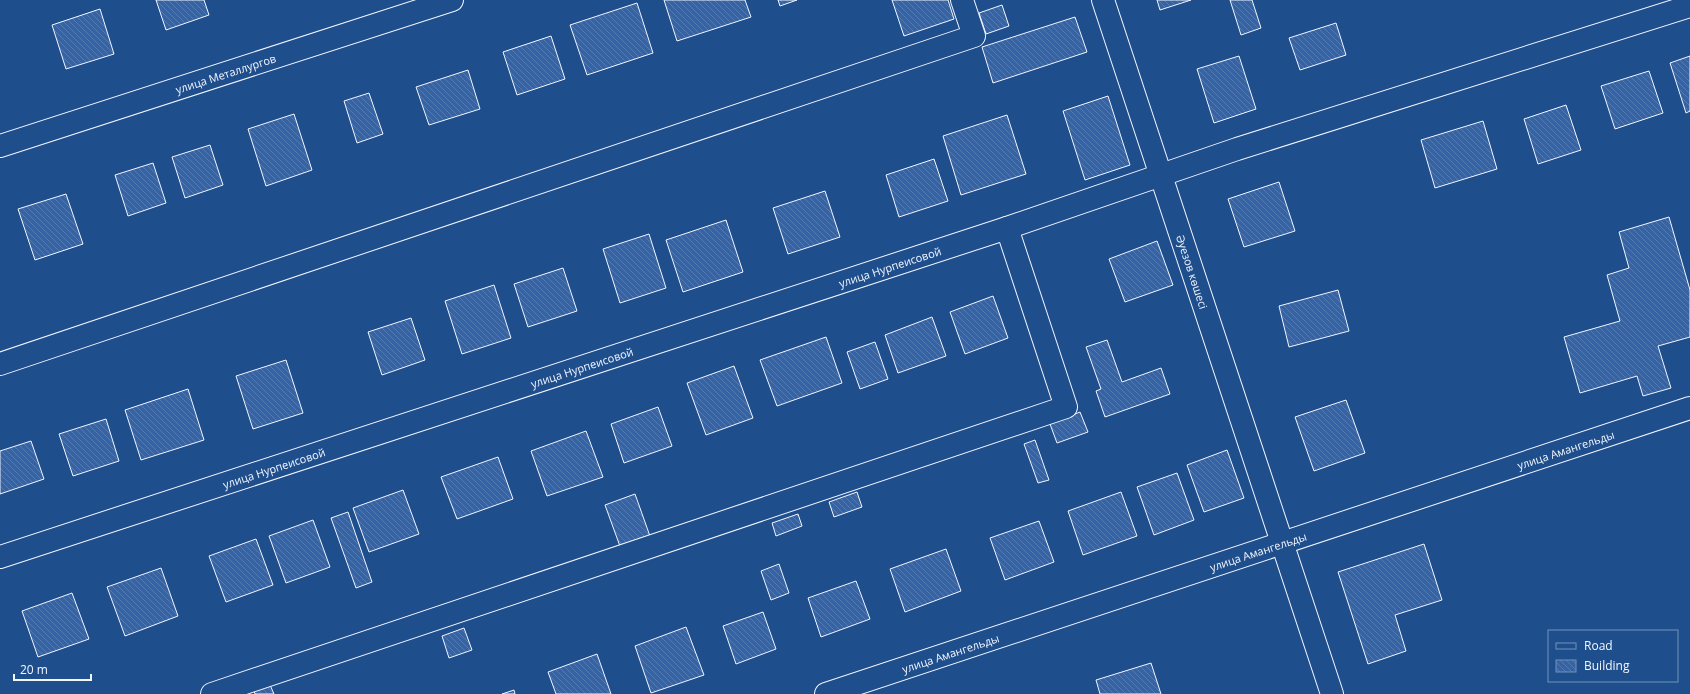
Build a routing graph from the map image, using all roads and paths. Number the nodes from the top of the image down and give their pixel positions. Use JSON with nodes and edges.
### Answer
{"nodes":[{"id":1,"x":452,"y":0,"type":"edge"},
{"id":2,"x":962,"y":0,"type":"edge"},
{"id":3,"x":1103,"y":0,"type":"edge"},
{"id":4,"x":1690,"y":6,"type":"edge"},
{"id":5,"x":0,"y":146,"type":"edge"},
{"id":6,"x":1162,"y":175,"type":"junction"},
{"id":7,"x":1007,"y":228,"type":"junction"},
{"id":8,"x":0,"y":364,"type":"edge"},
{"id":9,"x":1690,"y":408,"type":"edge"},
{"id":10,"x":1281,"y":543,"type":"junction"},
{"id":11,"x":0,"y":557,"type":"edge"},
{"id":12,"x":212,"y":694,"type":"edge"},
{"id":13,"x":826,"y":694,"type":"edge"},
{"id":14,"x":1332,"y":694,"type":"edge"}],
"edges":[{"from":1,"to":5,"type":"street","name":"улица Металлургов"},
{"from":2,"to":8,"type":"street"},
{"from":3,"to":6,"type":"street","name":"Әуезов көшесі"},
{"from":4,"to":6,"type":"street","name":"улица Нурпеисовой"},
{"from":6,"to":7,"type":"street","name":"улица Нурпеисовой"},
{"from":6,"to":10,"type":"street","name":"Әуезов көшесі"},
{"from":7,"to":11,"type":"street","name":"улица Нурпеисовой"},
{"from":7,"to":12,"type":"street"},
{"from":9,"to":10,"type":"street","name":"улица Амангельды"},
{"from":10,"to":13,"type":"street","name":"улица Амангельды"},
{"from":10,"to":14,"type":"street","name":"Әуезов көшесі"}]}
